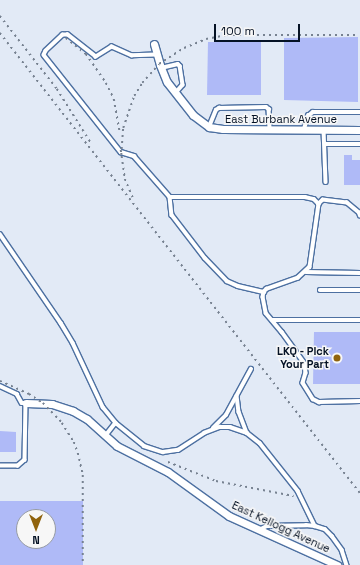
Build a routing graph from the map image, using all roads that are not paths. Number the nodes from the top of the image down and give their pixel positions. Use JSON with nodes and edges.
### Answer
{"nodes":[{"id":1,"x":154,"y":44,"type":"dead end"},
{"id":2,"x":157,"y":55,"type":"junction"},
{"id":3,"x":161,"y":68,"type":"junction"},
{"id":4,"x":176,"y":93,"type":"junction"},
{"id":5,"x":360,"y":112,"type":"edge"},
{"id":6,"x":209,"y":127,"type":"junction"},
{"id":7,"x":270,"y":130,"type":"junction"},
{"id":8,"x":304,"y":130,"type":"junction"},
{"id":9,"x":324,"y":130,"type":"junction"},
{"id":10,"x":360,"y":130,"type":"edge"},
{"id":11,"x":325,"y":144,"type":"junction"},
{"id":12,"x":360,"y":144,"type":"edge"},
{"id":13,"x":326,"y":182,"type":"dead end"},
{"id":14,"x":170,"y":197,"type":"junction"},
{"id":15,"x":320,"y":204,"type":"junction"},
{"id":16,"x":360,"y":216,"type":"edge"},
{"id":17,"x":0,"y":234,"type":"edge"},
{"id":18,"x":306,"y":272,"type":"junction"},
{"id":19,"x":360,"y":273,"type":"edge"},
{"id":20,"x":320,"y":290,"type":"dead end"},
{"id":21,"x":360,"y":290,"type":"edge"},
{"id":22,"x":264,"y":292,"type":"junction"},
{"id":23,"x":272,"y":320,"type":"junction"},
{"id":24,"x":360,"y":320,"type":"edge"},
{"id":25,"x":251,"y":369,"type":"dead end"},
{"id":26,"x":0,"y":386,"type":"edge"},
{"id":27,"x":237,"y":396,"type":"junction"},
{"id":28,"x":360,"y":401,"type":"edge"},
{"id":29,"x":26,"y":403,"type":"junction"},
{"id":30,"x":116,"y":423,"type":"junction"},
{"id":31,"x":211,"y":430,"type":"junction"},
{"id":32,"x":247,"y":433,"type":"junction"},
{"id":33,"x":106,"y":436,"type":"junction"},
{"id":34,"x":0,"y":466,"type":"edge"},
{"id":35,"x":315,"y":526,"type":"junction"},
{"id":36,"x":259,"y":530,"type":"junction"},
{"id":37,"x":337,"y":565,"type":"edge"},
{"id":38,"x":347,"y":565,"type":"edge"}],
"edges":[{"from":1,"to":2,"type":"street","name":"East Burbank Avenue"},
{"from":2,"to":3,"type":"street","name":"East Burbank Avenue"},
{"from":2,"to":14,"type":"lane"},
{"from":3,"to":4,"type":"street","name":"East Burbank Avenue"},
{"from":3,"to":4,"type":"lane"},
{"from":4,"to":6,"type":"street","name":"East Burbank Avenue"},
{"from":5,"to":8,"type":"lane"},
{"from":6,"to":7,"type":"street","name":"East Burbank Avenue"},
{"from":6,"to":7,"type":"lane"},
{"from":7,"to":8,"type":"street","name":"East Burbank Avenue"},
{"from":8,"to":9,"type":"street","name":"East Burbank Avenue"},
{"from":9,"to":10,"type":"street","name":"East Burbank Avenue"},
{"from":9,"to":11,"type":"lane"},
{"from":11,"to":12,"type":"lane"},
{"from":11,"to":13,"type":"lane"},
{"from":14,"to":15,"type":"lane"},
{"from":14,"to":22,"type":"lane"},
{"from":15,"to":16,"type":"lane"},
{"from":15,"to":18,"type":"lane"},
{"from":17,"to":30,"type":"lane"},
{"from":18,"to":19,"type":"lane"},
{"from":18,"to":22,"type":"lane"},
{"from":20,"to":21,"type":"lane"},
{"from":22,"to":23,"type":"lane"},
{"from":23,"to":24,"type":"lane"},
{"from":23,"to":28,"type":"lane"},
{"from":25,"to":27,"type":"lane"},
{"from":26,"to":29,"type":"lane"},
{"from":27,"to":31,"type":"lane"},
{"from":27,"to":32,"type":"lane"},
{"from":29,"to":33,"type":"street","name":"East Kellogg Avenue"},
{"from":29,"to":34,"type":"lane"},
{"from":30,"to":31,"type":"lane"},
{"from":30,"to":33,"type":"lane"},
{"from":31,"to":32,"type":"lane"},
{"from":32,"to":35,"type":"lane"},
{"from":33,"to":36,"type":"street","name":"East Kellogg Avenue"},
{"from":35,"to":36,"type":"lane"},
{"from":35,"to":38,"type":"lane"},
{"from":36,"to":37,"type":"street","name":"East Kellogg Avenue"}]}
